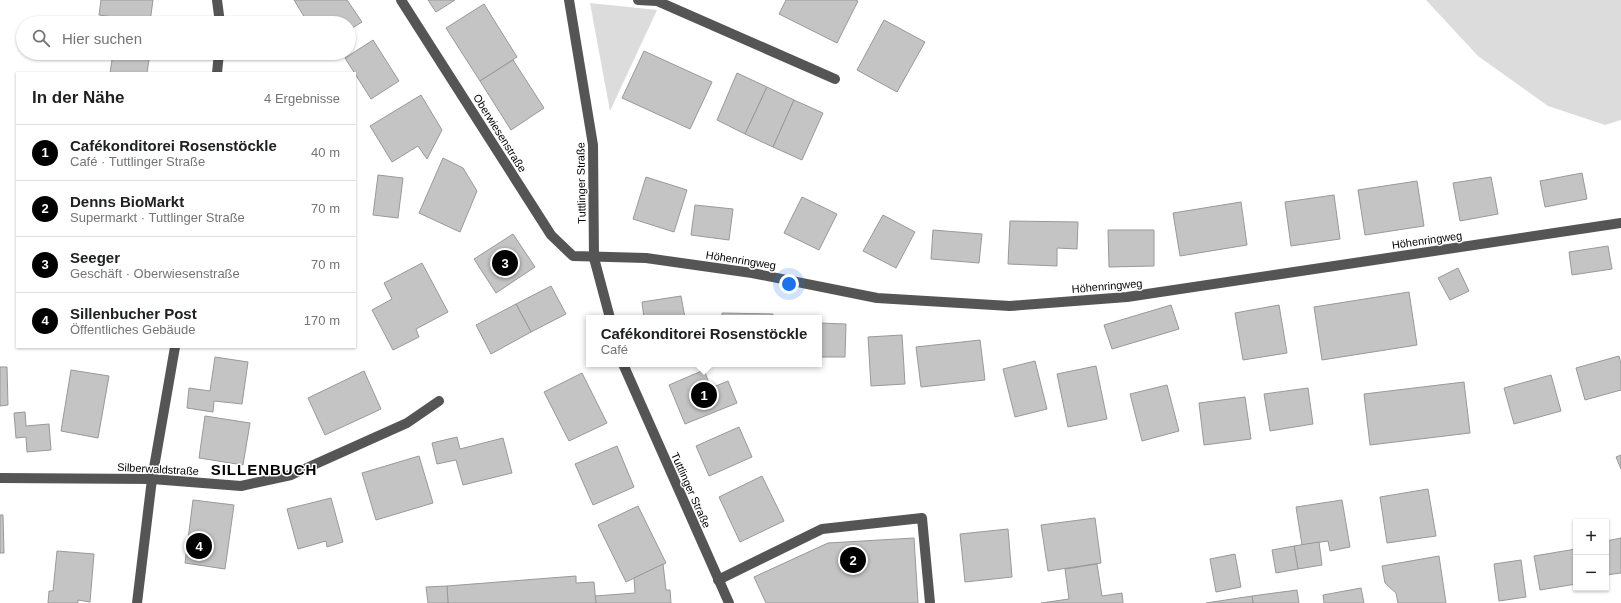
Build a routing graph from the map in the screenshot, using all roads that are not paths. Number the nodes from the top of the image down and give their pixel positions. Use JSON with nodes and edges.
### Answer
{"nodes":[{"id":1,"x":217,"y":0,"type":"edge"},
{"id":2,"x":401,"y":0,"type":"edge"},
{"id":3,"x":569,"y":0,"type":"edge"},
{"id":4,"x":638,"y":0,"type":"edge"},
{"id":5,"x":219,"y":16,"type":"edge"},
{"id":6,"x":218,"y":60,"type":"edge"},
{"id":7,"x":217,"y":72,"type":"edge"},
{"id":8,"x":835,"y":80,"type":"dead end"},
{"id":9,"x":1621,"y":223,"type":"edge"},
{"id":10,"x":594,"y":258,"type":"junction"},
{"id":11,"x":609,"y":315,"type":"edge"},
{"id":12,"x":175,"y":348,"type":"edge"},
{"id":13,"x":624,"y":367,"type":"edge"},
{"id":14,"x":439,"y":401,"type":"dead end"},
{"id":15,"x":0,"y":478,"type":"edge"},
{"id":16,"x":152,"y":479,"type":"junction"},
{"id":17,"x":718,"y":580,"type":"junction"},
{"id":18,"x":137,"y":603,"type":"edge"},
{"id":19,"x":729,"y":603,"type":"edge"},
{"id":20,"x":930,"y":603,"type":"edge"}],
"edges":[{"from":1,"to":5,"type":"street"},
{"from":2,"to":10,"type":"street","name":"Oberwiesenstraße"},
{"from":3,"to":10,"type":"street","name":"Tuttlinger Straße"},
{"from":4,"to":8,"type":"street"},
{"from":6,"to":7,"type":"street"},
{"from":9,"to":10,"type":"street","name":"Höhenringweg"},
{"from":10,"to":11,"type":"street","name":"Tuttlinger Straße"},
{"from":12,"to":16,"type":"street"},
{"from":13,"to":17,"type":"street","name":"Tuttlinger Straße"},
{"from":14,"to":16,"type":"street","name":"Silberwaldstraße"},
{"from":15,"to":16,"type":"street","name":"Silberwaldstraße"},
{"from":16,"to":18,"type":"street"},
{"from":17,"to":19,"type":"street","name":"Tuttlinger Straße"},
{"from":17,"to":20,"type":"street"}]}
